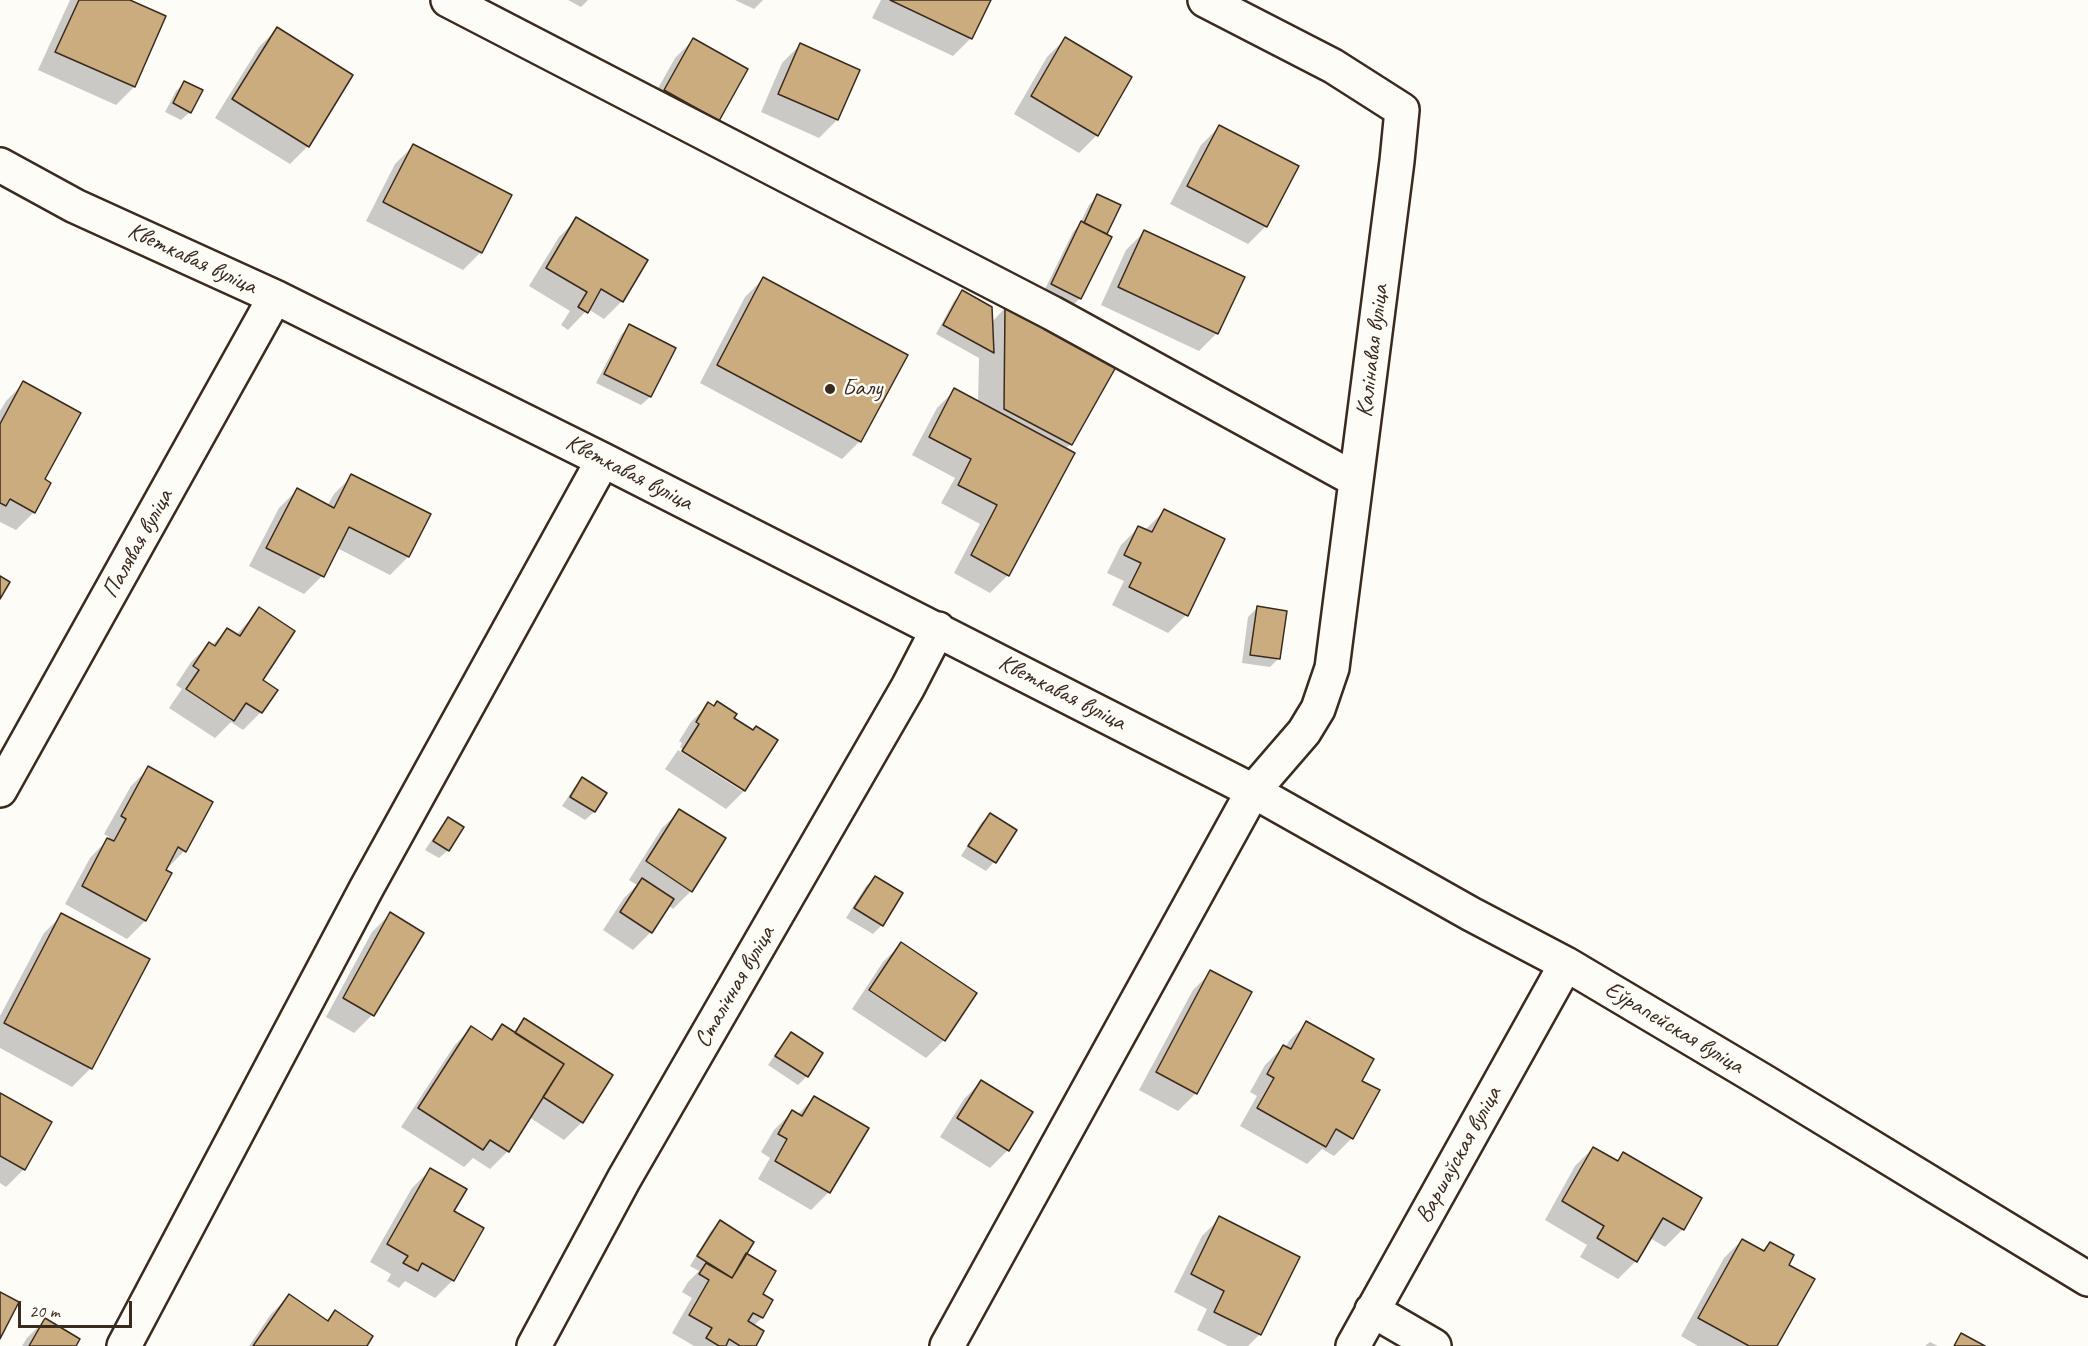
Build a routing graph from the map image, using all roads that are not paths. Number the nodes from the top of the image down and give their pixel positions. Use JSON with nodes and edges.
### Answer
{"nodes":[{"id":1,"x":448,"y":0,"type":"edge"},
{"id":2,"x":1205,"y":0,"type":"edge"},
{"id":3,"x":0,"y":165,"type":"edge"},
{"id":4,"x":275,"y":297,"type":"junction"},
{"id":5,"x":603,"y":460,"type":"junction"},
{"id":6,"x":1356,"y":480,"type":"junction"},
{"id":7,"x":938,"y":629,"type":"junction"},
{"id":8,"x":0,"y":790,"type":"edge"},
{"id":9,"x":1252,"y":791,"type":"junction"},
{"id":10,"x":1566,"y":964,"type":"junction"},
{"id":11,"x":2088,"y":1279,"type":"edge"},
{"id":12,"x":1372,"y":1310,"type":"junction"},
{"id":13,"x":123,"y":1346,"type":"edge"},
{"id":14,"x":534,"y":1346,"type":"edge"},
{"id":15,"x":946,"y":1346,"type":"edge"},
{"id":16,"x":1353,"y":1346,"type":"edge"},
{"id":17,"x":1434,"y":1346,"type":"edge"}],
"edges":[{"from":1,"to":6,"type":"street"},
{"from":2,"to":6,"type":"street","name":"Калінавая вуліца"},
{"from":3,"to":4,"type":"street","name":"Кветкавая вуліца"},
{"from":4,"to":5,"type":"street","name":"Кветкавая вуліца"},
{"from":4,"to":8,"type":"street","name":"Палявая вуліца"},
{"from":5,"to":7,"type":"street","name":"Кветкавая вуліца"},
{"from":5,"to":13,"type":"street"},
{"from":6,"to":9,"type":"street","name":"Калінавая вуліца"},
{"from":7,"to":9,"type":"street","name":"Кветкавая вуліца"},
{"from":7,"to":14,"type":"street","name":"Сталічная вуліца"},
{"from":9,"to":10,"type":"street","name":"Еўрапейская вуліца"},
{"from":9,"to":15,"type":"street","name":"Калінавая вуліца"},
{"from":10,"to":11,"type":"street","name":"Еўрапейская вуліца"},
{"from":10,"to":12,"type":"street","name":"Варшаўская вуліца"},
{"from":12,"to":16,"type":"street","name":"Варшаўская вуліца"},
{"from":12,"to":17,"type":"street"}]}
